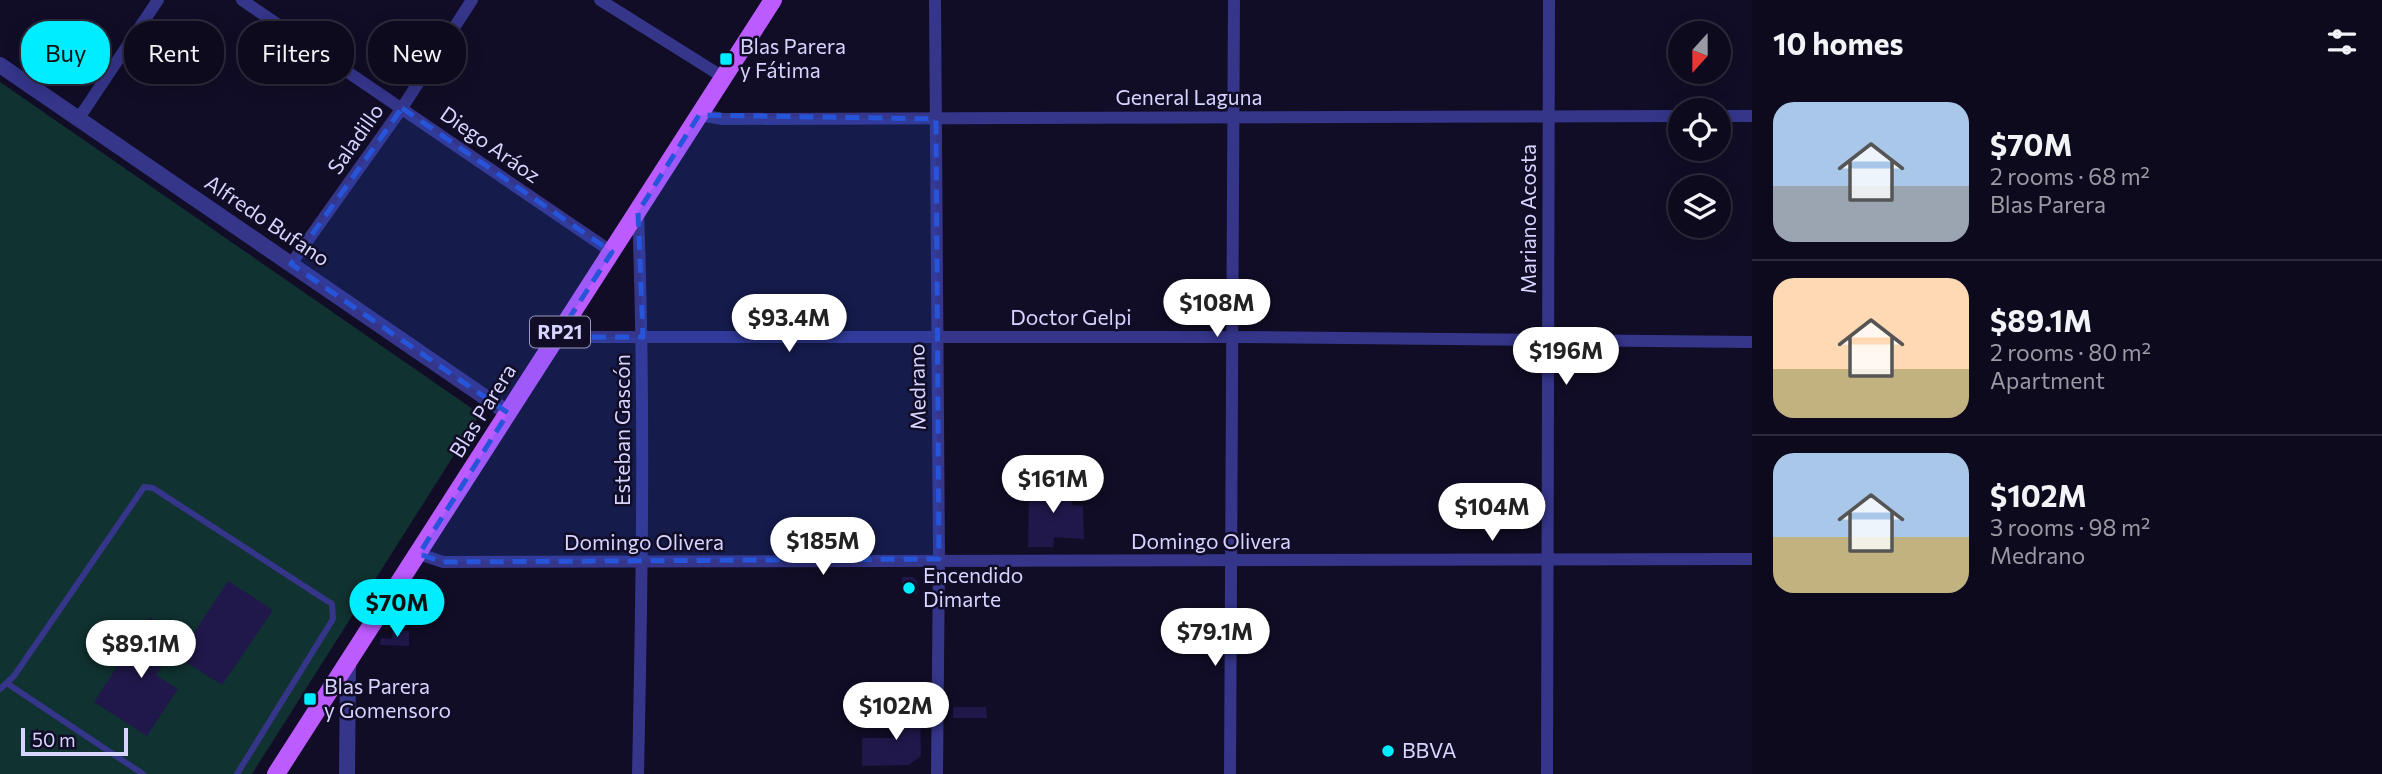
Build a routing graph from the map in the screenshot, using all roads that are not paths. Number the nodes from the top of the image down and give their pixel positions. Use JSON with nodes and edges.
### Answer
{"nodes":[{"id":1,"x":158,"y":0,"type":"edge"},
{"id":2,"x":242,"y":0,"type":"edge"},
{"id":3,"x":472,"y":0,"type":"edge"},
{"id":4,"x":600,"y":0,"type":"edge"},
{"id":5,"x":773,"y":0,"type":"edge"},
{"id":6,"x":934,"y":0,"type":"edge"},
{"id":7,"x":1234,"y":0,"type":"edge"},
{"id":8,"x":1549,"y":0,"type":"edge"},
{"id":9,"x":0,"y":65,"type":"edge"},
{"id":10,"x":723,"y":77,"type":"junction"},
{"id":11,"x":402,"y":108,"type":"junction"},
{"id":12,"x":699,"y":114,"type":"junction"},
{"id":13,"x":1548,"y":116,"type":"junction"},
{"id":14,"x":1668,"y":116,"type":"edge"},
{"id":15,"x":1731,"y":116,"type":"edge"},
{"id":16,"x":1752,"y":116,"type":"edge"},
{"id":17,"x":1234,"y":117,"type":"junction"},
{"id":18,"x":79,"y":118,"type":"junction"},
{"id":19,"x":936,"y":119,"type":"junction"},
{"id":20,"x":638,"y":212,"type":"junction"},
{"id":21,"x":612,"y":252,"type":"junction"},
{"id":22,"x":291,"y":264,"type":"junction"},
{"id":23,"x":557,"y":337,"type":"junction"},
{"id":24,"x":643,"y":337,"type":"junction"},
{"id":25,"x":1234,"y":337,"type":"junction"},
{"id":26,"x":936,"y":338,"type":"junction"},
{"id":27,"x":1549,"y":340,"type":"junction"},
{"id":28,"x":1752,"y":342,"type":"edge"},
{"id":29,"x":508,"y":413,"type":"junction"},
{"id":30,"x":419,"y":554,"type":"junction"},
{"id":31,"x":939,"y":559,"type":"junction"},
{"id":32,"x":1550,"y":559,"type":"junction"},
{"id":33,"x":1752,"y":559,"type":"edge"},
{"id":34,"x":643,"y":562,"type":"junction"},
{"id":35,"x":1233,"y":562,"type":"junction"},
{"id":36,"x":348,"y":664,"type":"junction"},
{"id":37,"x":8,"y":684,"type":"junction"},
{"id":38,"x":0,"y":690,"type":"edge"},
{"id":39,"x":143,"y":774,"type":"edge"},
{"id":40,"x":237,"y":774,"type":"edge"},
{"id":41,"x":276,"y":774,"type":"edge"},
{"id":42,"x":347,"y":774,"type":"edge"},
{"id":43,"x":638,"y":774,"type":"edge"},
{"id":44,"x":937,"y":774,"type":"edge"},
{"id":45,"x":1230,"y":774,"type":"edge"},
{"id":46,"x":1547,"y":774,"type":"edge"}],
"edges":[{"from":1,"to":18,"type":"street"},
{"from":2,"to":11,"type":"street","name":"Diego Aráoz"},
{"from":3,"to":11,"type":"street","name":"Saladillo"},
{"from":4,"to":10,"type":"street"},
{"from":5,"to":10,"type":"main road","name":"Blas Parera","number":"RP21"},
{"from":6,"to":19,"type":"street","name":"Medrano"},
{"from":7,"to":17,"type":"street"},
{"from":8,"to":13,"type":"street","name":"Mariano Acosta"},
{"from":9,"to":18,"type":"street","name":"Alfredo Bufano"},
{"from":10,"to":12,"type":"main road","name":"Blas Parera","number":"RP21"},
{"from":11,"to":21,"type":"street","name":"Diego Aráoz"},
{"from":11,"to":22,"type":"street","name":"Saladillo"},
{"from":12,"to":19,"type":"street","name":"General Laguna"},
{"from":12,"to":20,"type":"main road","name":"Blas Parera","number":"RP21"},
{"from":13,"to":14,"type":"street","name":"General Laguna"},
{"from":13,"to":17,"type":"street","name":"General Laguna"},
{"from":13,"to":27,"type":"street","name":"Mariano Acosta"},
{"from":15,"to":16,"type":"street"},
{"from":17,"to":19,"type":"street","name":"General Laguna"},
{"from":17,"to":25,"type":"street"},
{"from":18,"to":22,"type":"street","name":"Alfredo Bufano"},
{"from":19,"to":26,"type":"street","name":"Medrano"},
{"from":20,"to":21,"type":"main road","name":"Blas Parera","number":"RP21"},
{"from":20,"to":24,"type":"street","name":"Esteban Gascón"},
{"from":21,"to":23,"type":"main road","name":"Blas Parera","number":"RP21"},
{"from":22,"to":29,"type":"street","name":"Alfredo Bufano"},
{"from":23,"to":24,"type":"street","name":"Doctor Gelpi"},
{"from":23,"to":29,"type":"main road","name":"Blas Parera","number":"RP21"},
{"from":24,"to":26,"type":"street","name":"Doctor Gelpi"},
{"from":24,"to":34,"type":"street","name":"Esteban Gascón"},
{"from":25,"to":26,"type":"street","name":"Doctor Gelpi"},
{"from":25,"to":27,"type":"street","name":"Doctor Gelpi"},
{"from":25,"to":35,"type":"street"},
{"from":26,"to":31,"type":"street","name":"Medrano"},
{"from":27,"to":28,"type":"street","name":"Doctor Gelpi"},
{"from":27,"to":32,"type":"street","name":"Mariano Acosta"},
{"from":29,"to":30,"type":"main road","name":"Blas Parera","number":"RP21"},
{"from":30,"to":34,"type":"street","name":"Domingo Olivera"},
{"from":30,"to":36,"type":"main road","name":"Blas Parera","number":"RP21"},
{"from":31,"to":34,"type":"street","name":"Domingo Olivera"},
{"from":31,"to":35,"type":"street","name":"Domingo Olivera"},
{"from":31,"to":44,"type":"street","name":"Medrano"},
{"from":32,"to":33,"type":"street","name":"Domingo Olivera"},
{"from":32,"to":35,"type":"street","name":"Domingo Olivera"},
{"from":32,"to":46,"type":"street","name":"Mariano Acosta"},
{"from":34,"to":43,"type":"street","name":"Esteban Gascón"},
{"from":35,"to":45,"type":"street"},
{"from":36,"to":41,"type":"main road","name":"Blas Parera","number":"RP21"},
{"from":36,"to":42,"type":"street"},
{"from":37,"to":38,"type":"lane"},
{"from":37,"to":39,"type":"lane"},
{"from":37,"to":40,"type":"lane"}]}
